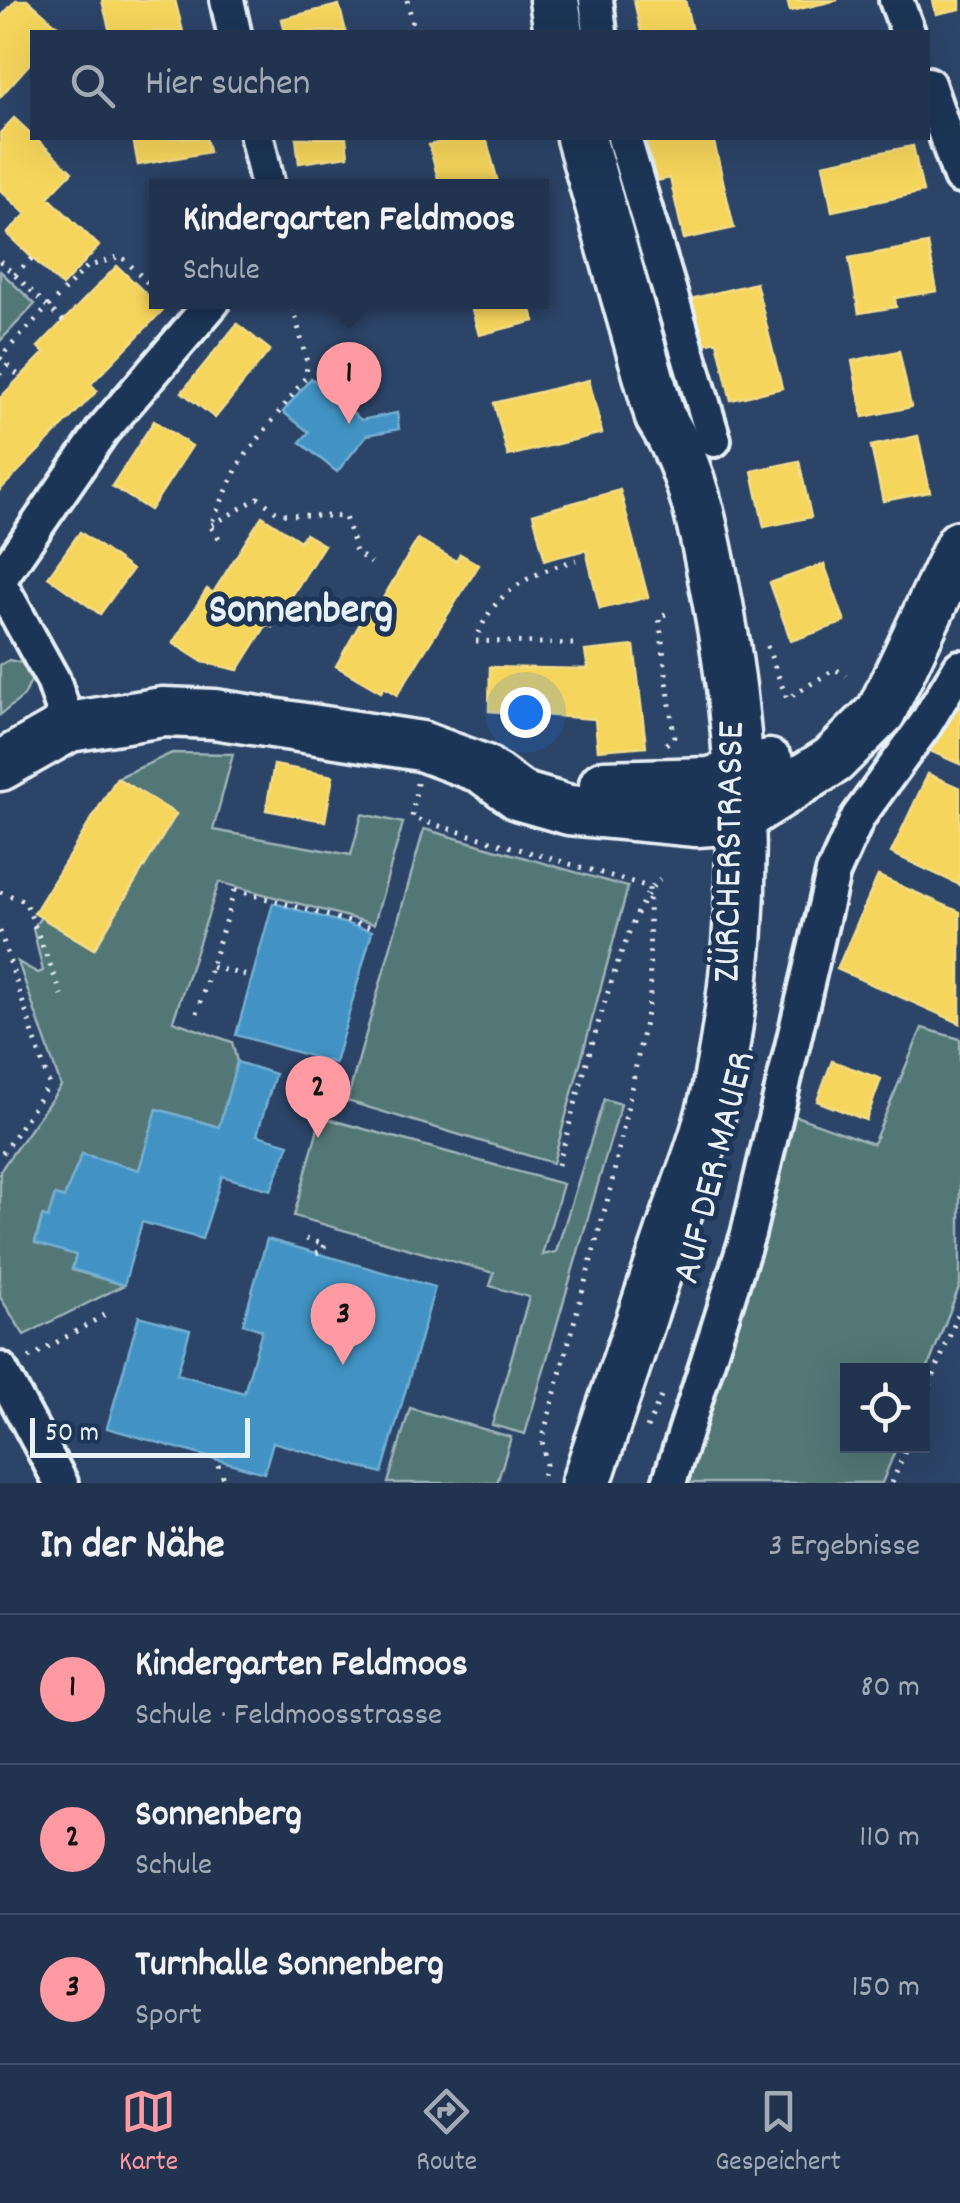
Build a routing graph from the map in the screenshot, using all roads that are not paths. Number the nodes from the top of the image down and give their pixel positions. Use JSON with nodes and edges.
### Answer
{"nodes":[{"id":1,"x":227,"y":0,"type":"edge"},
{"id":2,"x":554,"y":0,"type":"edge"},
{"id":3,"x":596,"y":0,"type":"edge"},
{"id":4,"x":896,"y":0,"type":"edge"},
{"id":5,"x":234,"y":30,"type":"edge"},
{"id":6,"x":559,"y":30,"type":"edge"},
{"id":7,"x":600,"y":30,"type":"edge"},
{"id":8,"x":907,"y":30,"type":"edge"},
{"id":9,"x":930,"y":90,"type":"edge"},
{"id":10,"x":257,"y":140,"type":"edge"},
{"id":11,"x":582,"y":140,"type":"edge"},
{"id":12,"x":625,"y":140,"type":"edge"},
{"id":13,"x":960,"y":176,"type":"edge"},
{"id":14,"x":266,"y":179,"type":"edge"},
{"id":15,"x":207,"y":309,"type":"edge"},
{"id":16,"x":714,"y":440,"type":"dead end"},
{"id":17,"x":960,"y":544,"type":"edge"},
{"id":18,"x":0,"y":582,"type":"edge"},
{"id":19,"x":14,"y":642,"type":"edge"},
{"id":20,"x":960,"y":666,"type":"edge"},
{"id":21,"x":69,"y":727,"type":"junction"},
{"id":22,"x":0,"y":766,"type":"edge"},
{"id":23,"x":725,"y":800,"type":"junction"},
{"id":24,"x":14,"y":1363,"type":"edge"},
{"id":25,"x":61,"y":1483,"type":"edge"},
{"id":26,"x":586,"y":1483,"type":"edge"},
{"id":27,"x":669,"y":1483,"type":"edge"}],
"edges":[{"from":1,"to":5,"type":"street"},
{"from":2,"to":6,"type":"main road"},
{"from":3,"to":7,"type":"street"},
{"from":4,"to":8,"type":"street"},
{"from":9,"to":13,"type":"street"},
{"from":10,"to":14,"type":"street"},
{"from":11,"to":23,"type":"main road","name":"ZÜRCHERSTRASSE"},
{"from":12,"to":16,"type":"street"},
{"from":15,"to":18,"type":"street"},
{"from":17,"to":23,"type":"main road"},
{"from":18,"to":19,"type":"street"},
{"from":19,"to":21,"type":"street"},
{"from":20,"to":27,"type":"street","name":"AUF DER MAUER"},
{"from":21,"to":22,"type":"main road"},
{"from":21,"to":23,"type":"main road"},
{"from":23,"to":26,"type":"main road","name":"ZÜRCHERSTRASSE"},
{"from":24,"to":25,"type":"street"}]}
